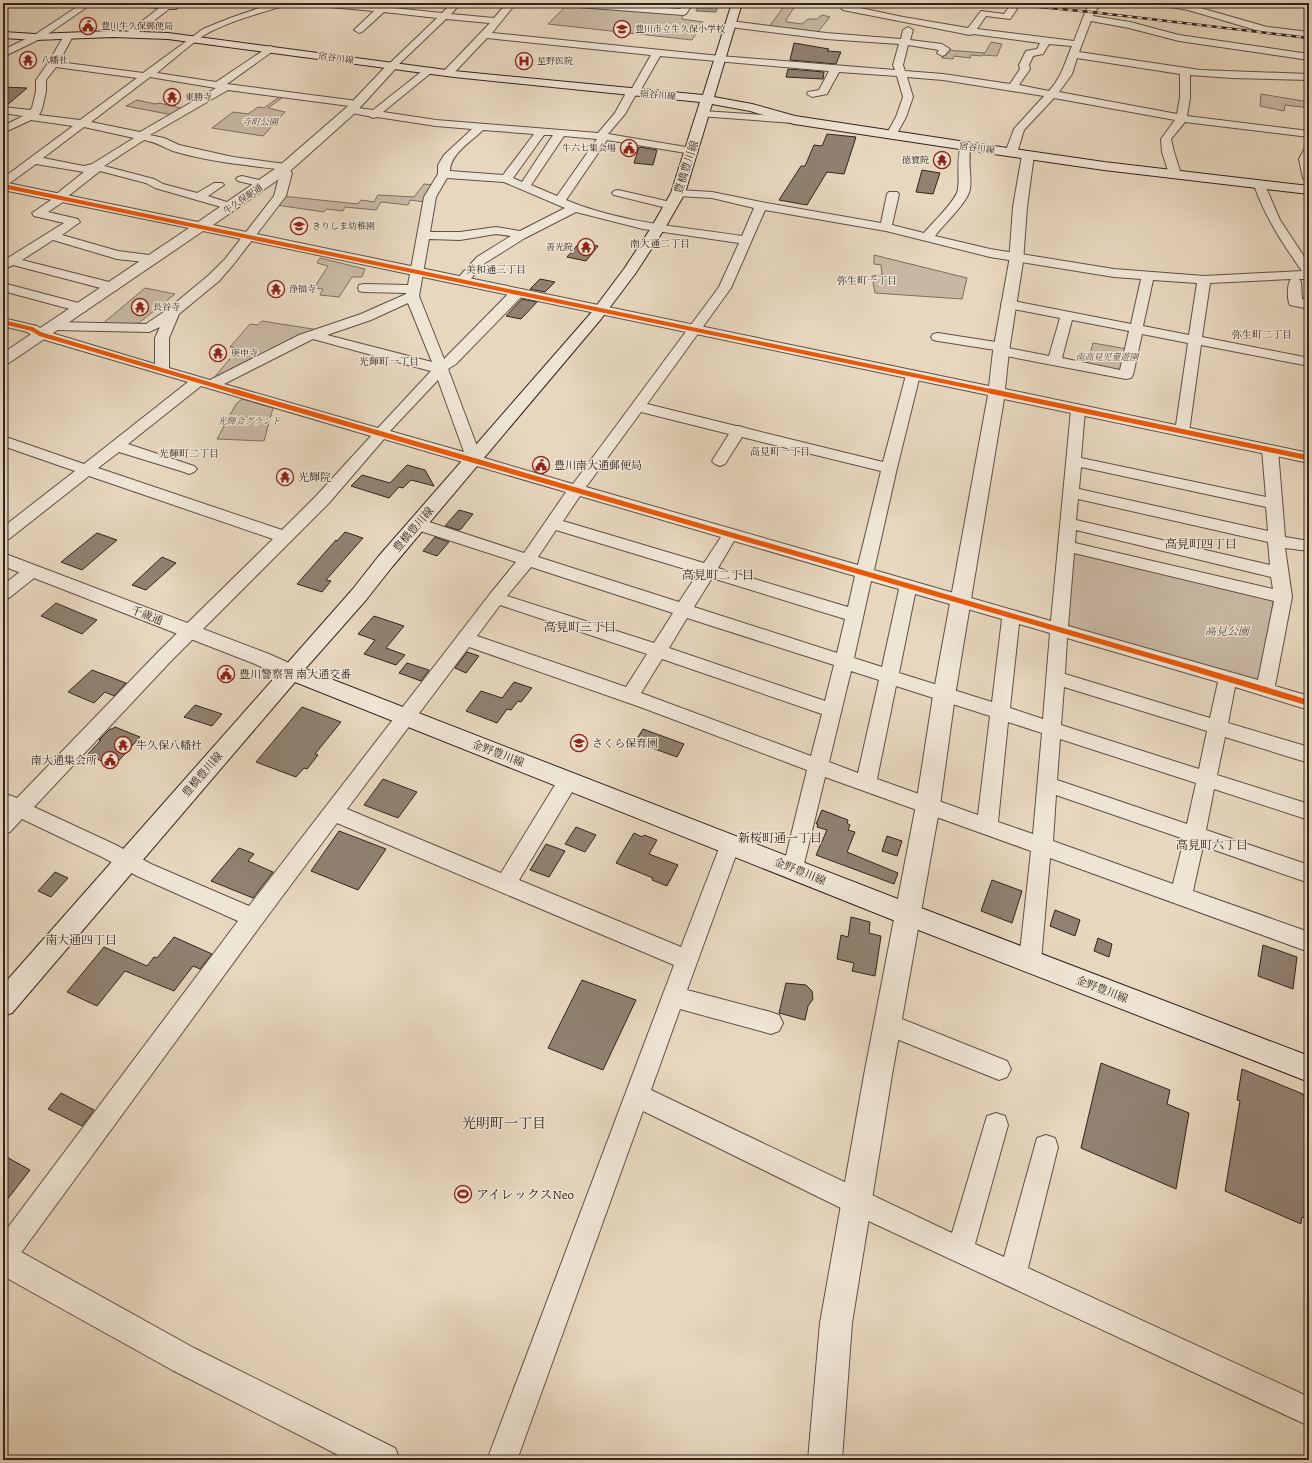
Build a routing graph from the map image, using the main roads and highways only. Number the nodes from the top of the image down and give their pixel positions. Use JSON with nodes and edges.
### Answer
{"nodes":[{"id":1,"x":736,"y":3,"type":"edge"},
{"id":2,"x":3,"y":35,"type":"edge"},
{"id":3,"x":393,"y":66,"type":"junction"},
{"id":4,"x":705,"y":106,"type":"junction"},
{"id":5,"x":1020,"y":154,"type":"junction"},
{"id":6,"x":3,"y":186,"type":"edge"},
{"id":7,"x":1309,"y":190,"type":"edge"},
{"id":8,"x":201,"y":227,"type":"junction"},
{"id":9,"x":602,"y":309,"type":"junction"},
{"id":10,"x":3,"y":360,"type":"edge"},
{"id":11,"x":997,"y":392,"type":"junction"},
{"id":12,"x":1309,"y":458,"type":"edge"},
{"id":13,"x":3,"y":559,"type":"edge"},
{"id":14,"x":291,"y":672,"type":"junction"},
{"id":15,"x":907,"y":914,"type":"junction"},
{"id":16,"x":3,"y":1004,"type":"edge"},
{"id":17,"x":1309,"y":1069,"type":"edge"},
{"id":18,"x":3,"y":1260,"type":"edge"},
{"id":19,"x":383,"y":1460,"type":"edge"},
{"id":20,"x":825,"y":1460,"type":"edge"}],
"edges":[{"from":1,"to":4,"type":"main road","name":"豊橋豊川線"},
{"from":2,"to":3,"type":"main road","name":"宿谷川線"},
{"from":3,"to":4,"type":"main road","name":"宿谷川線"},
{"from":3,"to":8,"type":"main road","name":"牛久保駅通"},
{"from":4,"to":5,"type":"main road","name":"宿谷川線"},
{"from":4,"to":9,"type":"main road","name":"豊橋豊川線"},
{"from":5,"to":7,"type":"main road","name":"宿谷川線"},
{"from":5,"to":11,"type":"main road"},
{"from":6,"to":8,"type":"main road"},
{"from":8,"to":9,"type":"main road"},
{"from":8,"to":10,"type":"main road","name":"牛久保駅通"},
{"from":9,"to":11,"type":"main road"},
{"from":9,"to":14,"type":"main road","name":"豊橋豊川線"},
{"from":11,"to":12,"type":"main road"},
{"from":11,"to":15,"type":"main road"},
{"from":13,"to":14,"type":"main road","name":"千歳通"},
{"from":14,"to":15,"type":"main road","name":"金野豊川線"},
{"from":14,"to":16,"type":"main road","name":"豊橋豊川線"},
{"from":15,"to":17,"type":"main road","name":"金野豊川線"},
{"from":15,"to":20,"type":"main road"},
{"from":18,"to":19,"type":"main road"}]}
